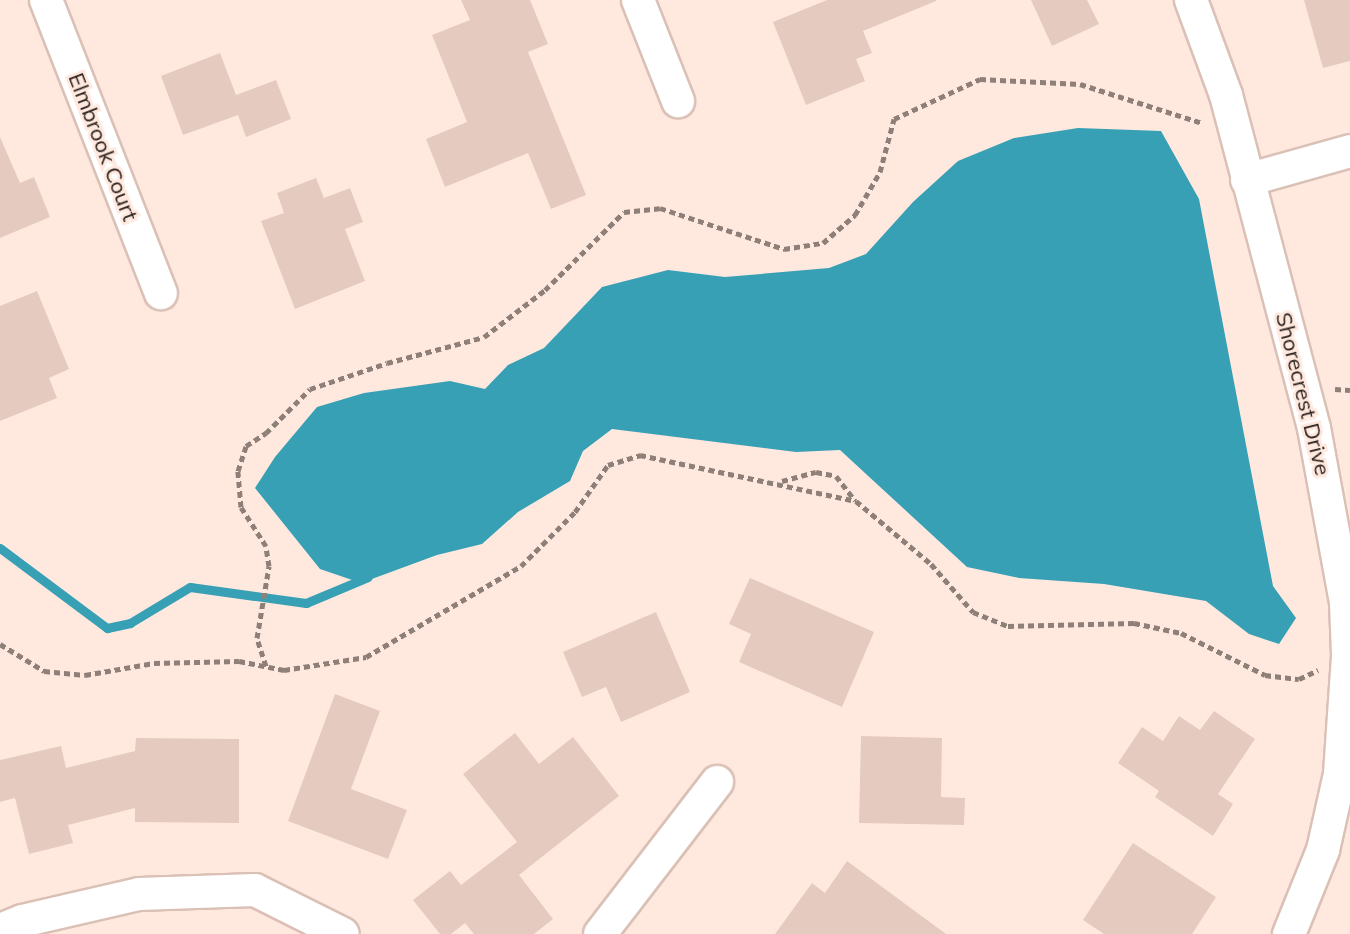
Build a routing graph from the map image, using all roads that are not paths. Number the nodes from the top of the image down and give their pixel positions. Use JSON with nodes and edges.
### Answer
{"nodes":[{"id":1,"x":46,"y":0,"type":"edge"},
{"id":2,"x":638,"y":0,"type":"edge"},
{"id":3,"x":1191,"y":0,"type":"edge"},
{"id":4,"x":678,"y":101,"type":"dead end"},
{"id":5,"x":1350,"y":151,"type":"edge"},
{"id":6,"x":1247,"y":180,"type":"junction"},
{"id":7,"x":161,"y":293,"type":"dead end"},
{"id":8,"x":1348,"y":656,"type":"edge"},
{"id":9,"x":717,"y":782,"type":"dead end"},
{"id":10,"x":0,"y":930,"type":"edge"},
{"id":11,"x":343,"y":934,"type":"edge"},
{"id":12,"x":600,"y":934,"type":"edge"},
{"id":13,"x":1289,"y":934,"type":"edge"}],
"edges":[{"from":1,"to":7,"type":"street","name":"Elmbrook Court"},
{"from":2,"to":4,"type":"street"},
{"from":3,"to":6,"type":"street","name":"Shorecrest Drive"},
{"from":5,"to":6,"type":"street"},
{"from":6,"to":8,"type":"street","name":"Shorecrest Drive"},
{"from":8,"to":13,"type":"street","name":"Shorecrest Drive"},
{"from":9,"to":12,"type":"street"},
{"from":10,"to":11,"type":"street"}]}
